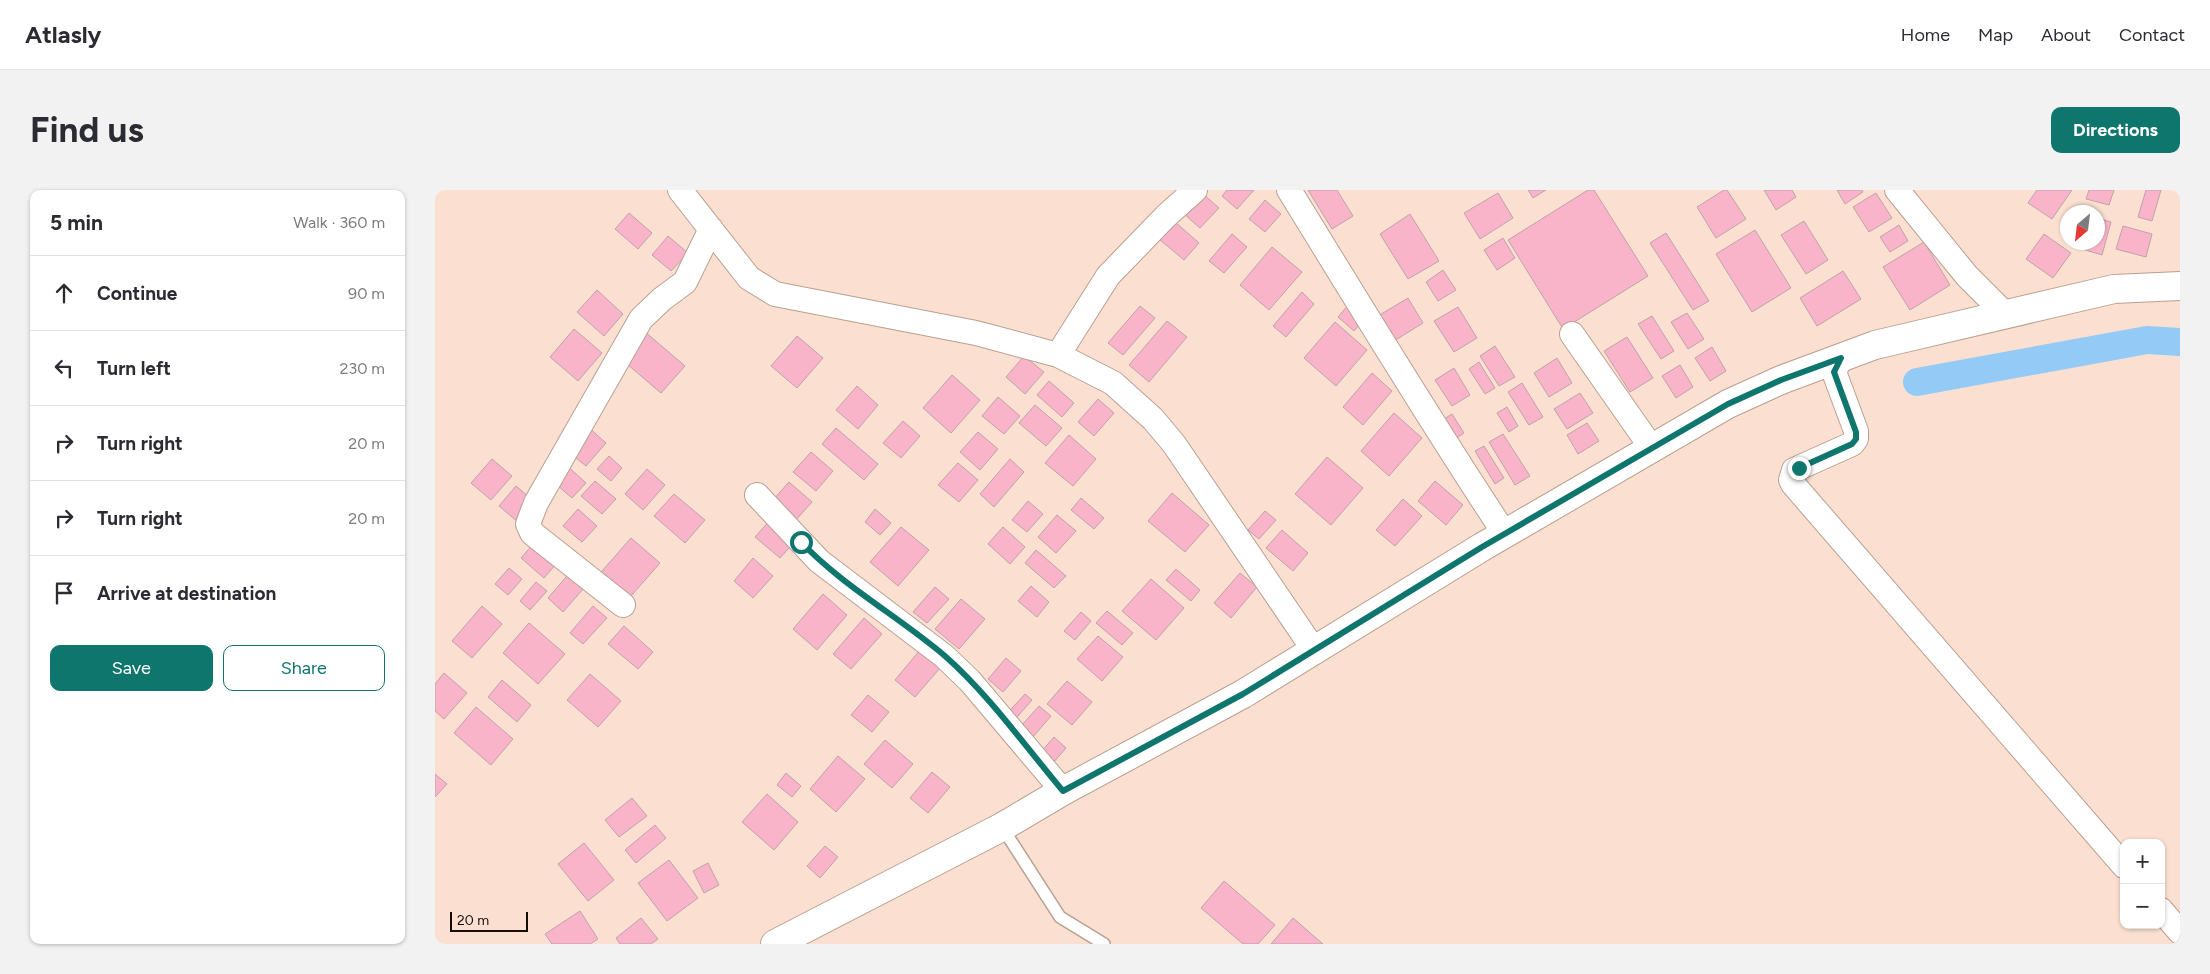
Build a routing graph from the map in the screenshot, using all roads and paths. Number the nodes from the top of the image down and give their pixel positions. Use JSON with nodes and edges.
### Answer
{"nodes":[{"id":1,"x":680,"y":190,"type":"edge"},
{"id":2,"x":1195,"y":190,"type":"edge"},
{"id":3,"x":1289,"y":190,"type":"edge"},
{"id":4,"x":1897,"y":190,"type":"edge"},
{"id":5,"x":711,"y":229,"type":"junction"},
{"id":6,"x":2180,"y":286,"type":"edge"},
{"id":7,"x":2005,"y":314,"type":"junction"},
{"id":8,"x":1572,"y":334,"type":"dead end"},
{"id":9,"x":1058,"y":355,"type":"junction"},
{"id":10,"x":1838,"y":365,"type":"junction"},
{"id":11,"x":1651,"y":447,"type":"junction"},
{"id":12,"x":757,"y":496,"type":"dead end"},
{"id":13,"x":1505,"y":534,"type":"junction"},
{"id":14,"x":623,"y":605,"type":"dead end"},
{"id":15,"x":1314,"y":650,"type":"junction"},
{"id":16,"x":1063,"y":791,"type":"junction"},
{"id":17,"x":1005,"y":832,"type":"junction"},
{"id":18,"x":2120,"y":861,"type":"edge"},
{"id":19,"x":2165,"y":915,"type":"edge"},
{"id":20,"x":2180,"y":932,"type":"edge"},
{"id":21,"x":775,"y":944,"type":"edge"},
{"id":22,"x":1104,"y":944,"type":"edge"}],
"edges":[{"from":1,"to":5,"type":"street"},
{"from":2,"to":9,"type":"street"},
{"from":3,"to":13,"type":"street"},
{"from":4,"to":7,"type":"street"},
{"from":5,"to":9,"type":"street"},
{"from":5,"to":14,"type":"street"},
{"from":6,"to":7,"type":"main road"},
{"from":7,"to":10,"type":"main road"},
{"from":8,"to":11,"type":"street"},
{"from":9,"to":15,"type":"street"},
{"from":10,"to":11,"type":"main road"},
{"from":10,"to":18,"type":"street"},
{"from":11,"to":13,"type":"main road"},
{"from":12,"to":16,"type":"street"},
{"from":13,"to":15,"type":"main road"},
{"from":15,"to":16,"type":"main road"},
{"from":16,"to":17,"type":"main road"},
{"from":17,"to":21,"type":"main road"},
{"from":17,"to":22,"type":"lane"},
{"from":19,"to":20,"type":"street"}]}
